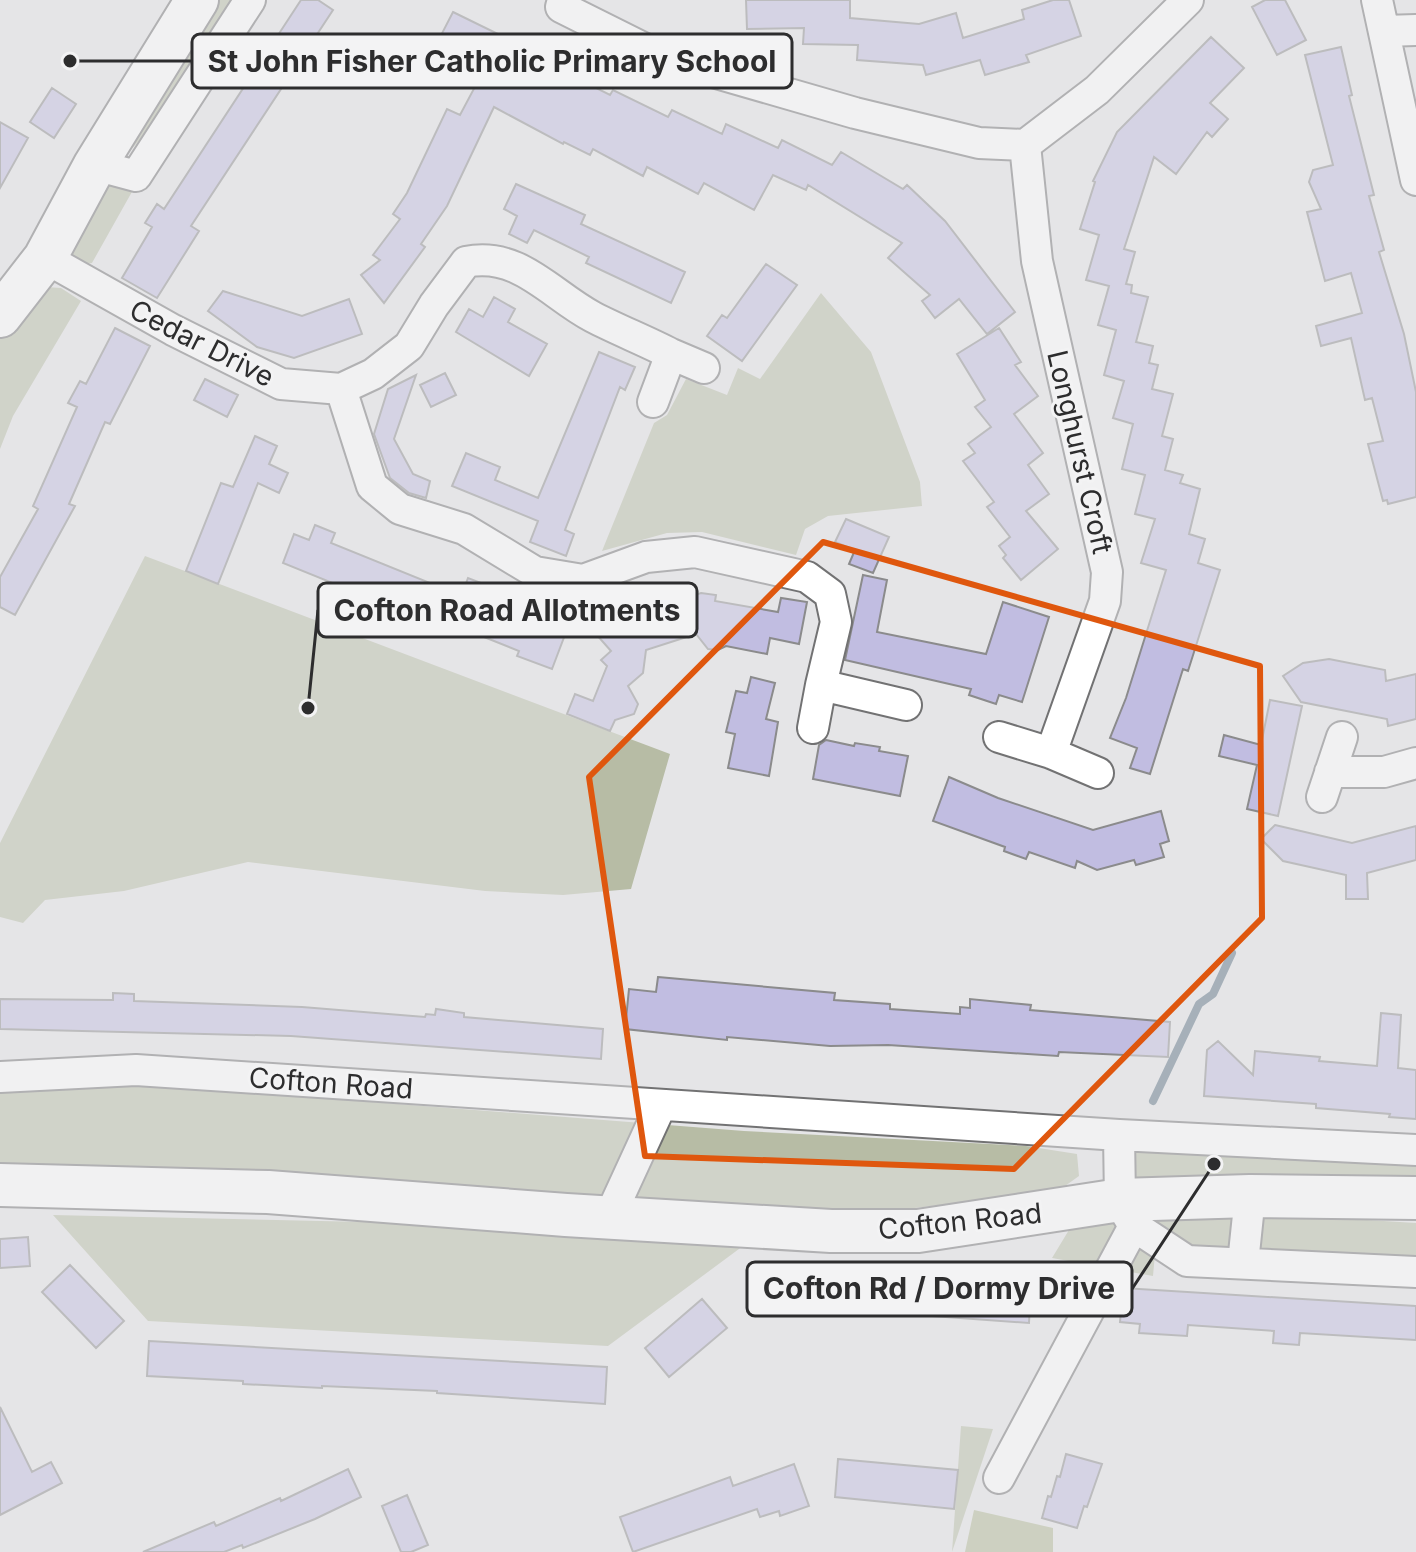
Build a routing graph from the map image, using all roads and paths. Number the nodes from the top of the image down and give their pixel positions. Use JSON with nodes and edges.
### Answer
{"nodes":[{"id":1,"x":197,"y":0,"type":"edge"},
{"id":2,"x":250,"y":0,"type":"edge"},
{"id":3,"x":563,"y":0,"type":"edge"},
{"id":4,"x":1188,"y":0,"type":"edge"},
{"id":5,"x":1377,"y":0,"type":"edge"},
{"id":6,"x":1416,"y":30,"type":"edge"},
{"id":7,"x":1384,"y":31,"type":"junction"},
{"id":8,"x":1025,"y":145,"type":"junction"},
{"id":9,"x":95,"y":165,"type":"junction"},
{"id":10,"x":1416,"y":180,"type":"edge"},
{"id":11,"x":45,"y":258,"type":"junction"},
{"id":12,"x":0,"y":316,"type":"edge"},
{"id":13,"x":671,"y":354,"type":"junction"},
{"id":14,"x":704,"y":368,"type":"dead end"},
{"id":15,"x":341,"y":389,"type":"junction"},
{"id":16,"x":653,"y":402,"type":"dead end"},
{"id":17,"x":821,"y":685,"type":"junction"},
{"id":18,"x":906,"y":705,"type":"dead end"},
{"id":19,"x":813,"y":728,"type":"dead end"},
{"id":20,"x":999,"y":737,"type":"dead end"},
{"id":21,"x":1342,"y":737,"type":"dead end"},
{"id":22,"x":1051,"y":753,"type":"junction"},
{"id":23,"x":1416,"y":763,"type":"edge"},
{"id":24,"x":1098,"y":773,"type":"dead end"},
{"id":25,"x":0,"y":1077,"type":"edge"},
{"id":26,"x":661,"y":1105,"type":"junction"},
{"id":27,"x":1119,"y":1135,"type":"junction"},
{"id":28,"x":1416,"y":1150,"type":"edge"},
{"id":29,"x":0,"y":1185,"type":"edge"},
{"id":30,"x":1250,"y":1196,"type":"junction"},
{"id":31,"x":1416,"y":1198,"type":"edge"},
{"id":32,"x":1127,"y":1213,"type":"junction"},
{"id":33,"x":609,"y":1218,"type":"junction"},
{"id":34,"x":1243,"y":1263,"type":"junction"},
{"id":35,"x":1416,"y":1272,"type":"edge"},
{"id":36,"x":999,"y":1478,"type":"dead end"}],
"edges":[{"from":1,"to":9,"type":"street"},
{"from":2,"to":9,"type":"street"},
{"from":3,"to":8,"type":"street"},
{"from":4,"to":8,"type":"street"},
{"from":5,"to":7,"type":"street"},
{"from":6,"to":7,"type":"street"},
{"from":7,"to":10,"type":"street"},
{"from":8,"to":22,"type":"street","name":"Longhurst Croft"},
{"from":9,"to":11,"type":"street"},
{"from":11,"to":12,"type":"street"},
{"from":11,"to":15,"type":"street","name":"Cedar Drive"},
{"from":13,"to":14,"type":"street"},
{"from":13,"to":15,"type":"street"},
{"from":13,"to":16,"type":"street"},
{"from":15,"to":17,"type":"street"},
{"from":17,"to":18,"type":"street"},
{"from":17,"to":19,"type":"street"},
{"from":20,"to":22,"type":"street"},
{"from":21,"to":23,"type":"street"},
{"from":22,"to":24,"type":"street"},
{"from":25,"to":26,"type":"street","name":"Cofton Road"},
{"from":26,"to":27,"type":"street","name":"Cofton Road"},
{"from":26,"to":33,"type":"street"},
{"from":27,"to":28,"type":"street","name":"Cofton Road"},
{"from":27,"to":32,"type":"street"},
{"from":29,"to":33,"type":"street","name":"Cofton Road"},
{"from":30,"to":31,"type":"street","name":"Cofton Road"},
{"from":30,"to":32,"type":"street","name":"Cofton Road"},
{"from":30,"to":34,"type":"street"},
{"from":32,"to":33,"type":"street","name":"Cofton Road"},
{"from":32,"to":34,"type":"street"},
{"from":32,"to":36,"type":"street"},
{"from":34,"to":35,"type":"street"}]}
